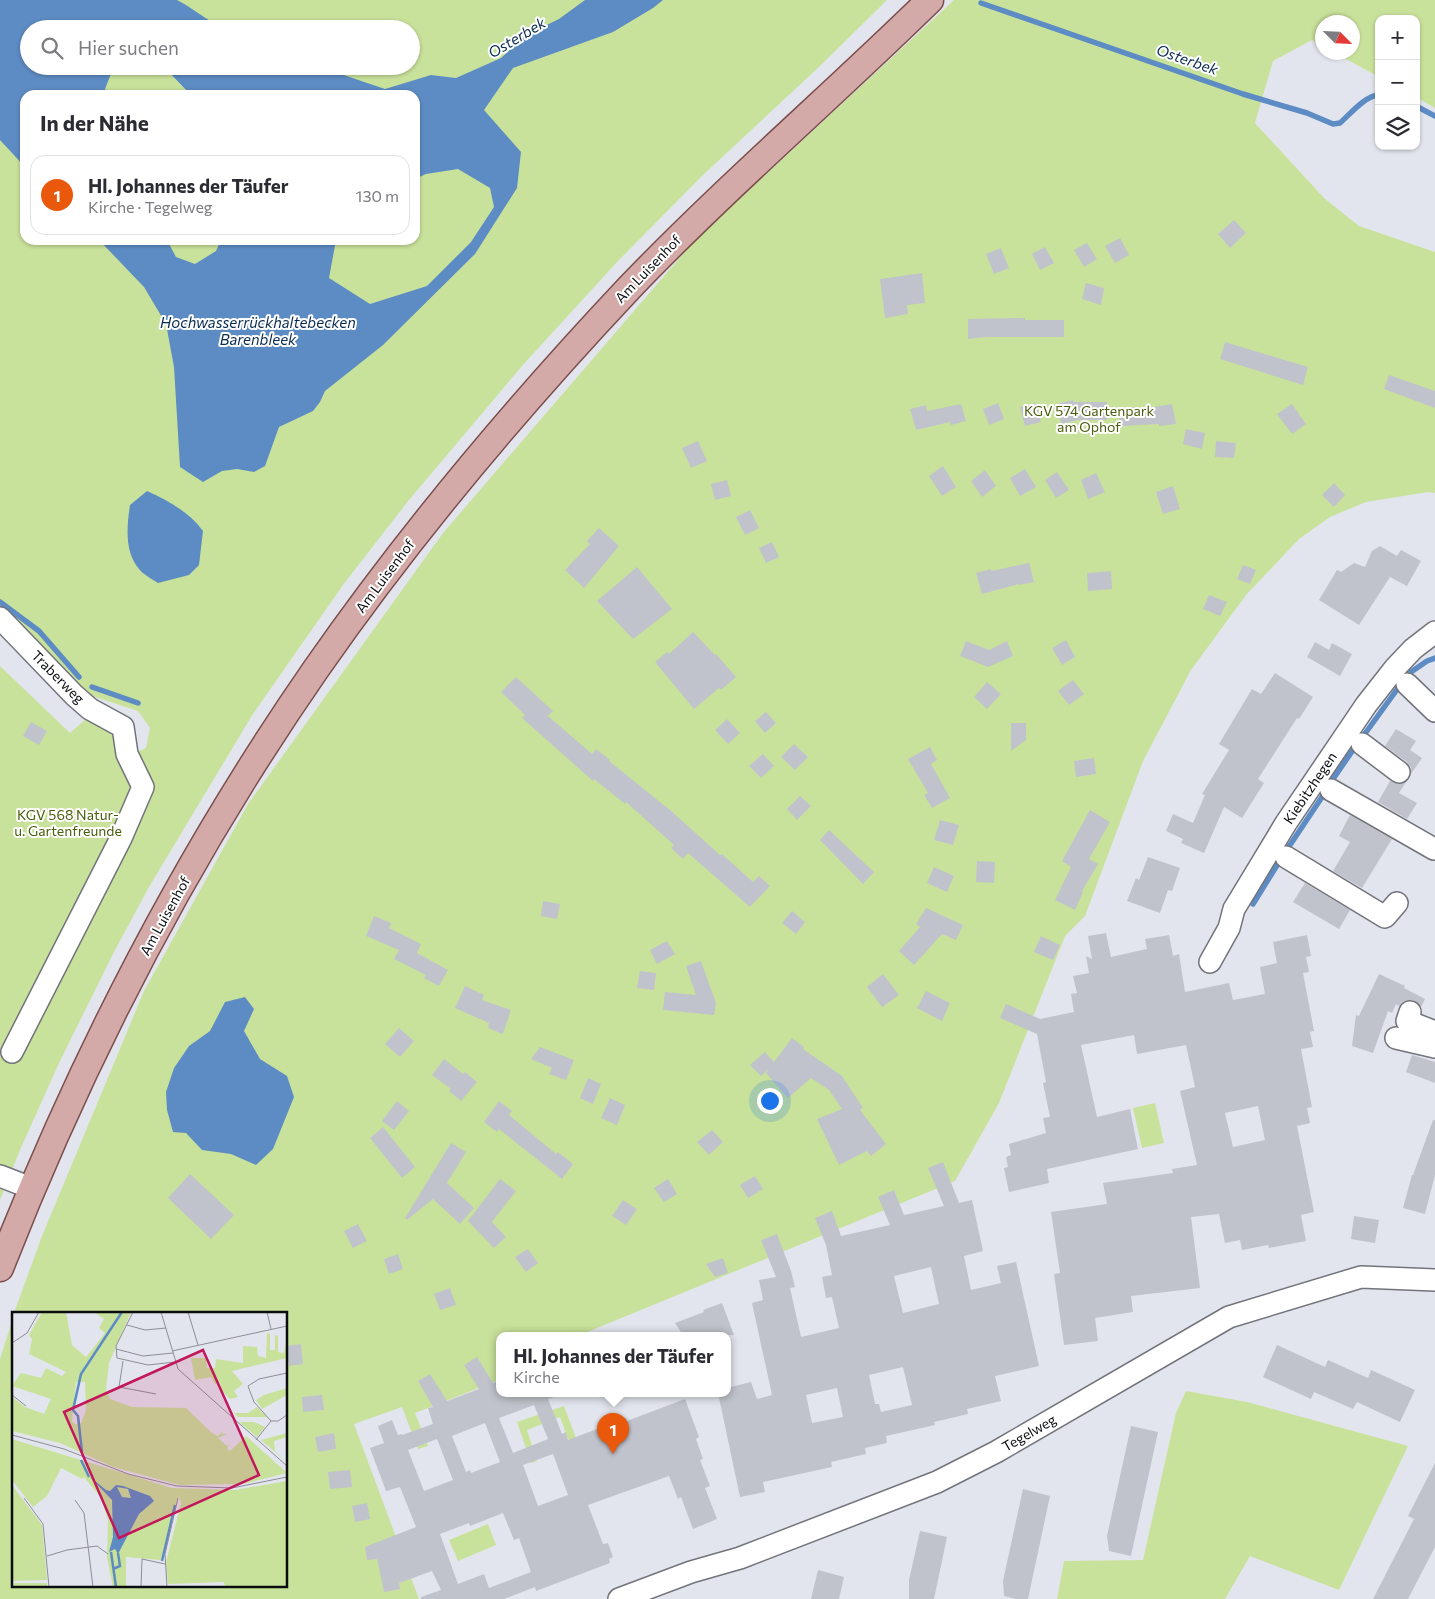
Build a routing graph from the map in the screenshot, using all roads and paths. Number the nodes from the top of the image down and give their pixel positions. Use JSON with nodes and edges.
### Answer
{"nodes":[{"id":1,"x":930,"y":0,"type":"edge"},
{"id":2,"x":0,"y":618,"type":"edge"},
{"id":3,"x":1435,"y":632,"type":"edge"},
{"id":4,"x":1407,"y":684,"type":"dead end"},
{"id":5,"x":1435,"y":711,"type":"edge"},
{"id":6,"x":1362,"y":744,"type":"dead end"},
{"id":7,"x":1399,"y":772,"type":"dead end"},
{"id":8,"x":1331,"y":790,"type":"dead end"},
{"id":9,"x":1433,"y":851,"type":"edge"},
{"id":10,"x":1288,"y":860,"type":"dead end"},
{"id":11,"x":1389,"y":915,"type":"dead end"},
{"id":12,"x":1210,"y":962,"type":"dead end"},
{"id":13,"x":1410,"y":1012,"type":"dead end"},
{"id":14,"x":1435,"y":1032,"type":"edge"},
{"id":15,"x":1396,"y":1038,"type":"dead end"},
{"id":16,"x":1435,"y":1047,"type":"edge"},
{"id":17,"x":12,"y":1052,"type":"dead end"},
{"id":18,"x":0,"y":1176,"type":"edge"},
{"id":19,"x":31,"y":1188,"type":"junction"},
{"id":20,"x":0,"y":1268,"type":"edge"},
{"id":21,"x":1435,"y":1280,"type":"edge"},
{"id":22,"x":619,"y":1599,"type":"edge"}],
"edges":[{"from":1,"to":19,"type":"main road","name":"Am Luisenhof"},
{"from":2,"to":17,"type":"street","name":"Traberweg"},
{"from":3,"to":12,"type":"street","name":"Kiebitzhegen"},
{"from":4,"to":5,"type":"street"},
{"from":6,"to":7,"type":"street"},
{"from":8,"to":9,"type":"street"},
{"from":10,"to":11,"type":"street"},
{"from":13,"to":14,"type":"street"},
{"from":15,"to":16,"type":"street"},
{"from":18,"to":19,"type":"street"},
{"from":19,"to":20,"type":"main road","name":"Am Luisenhof"},
{"from":21,"to":22,"type":"street","name":"Tegelweg"}]}
